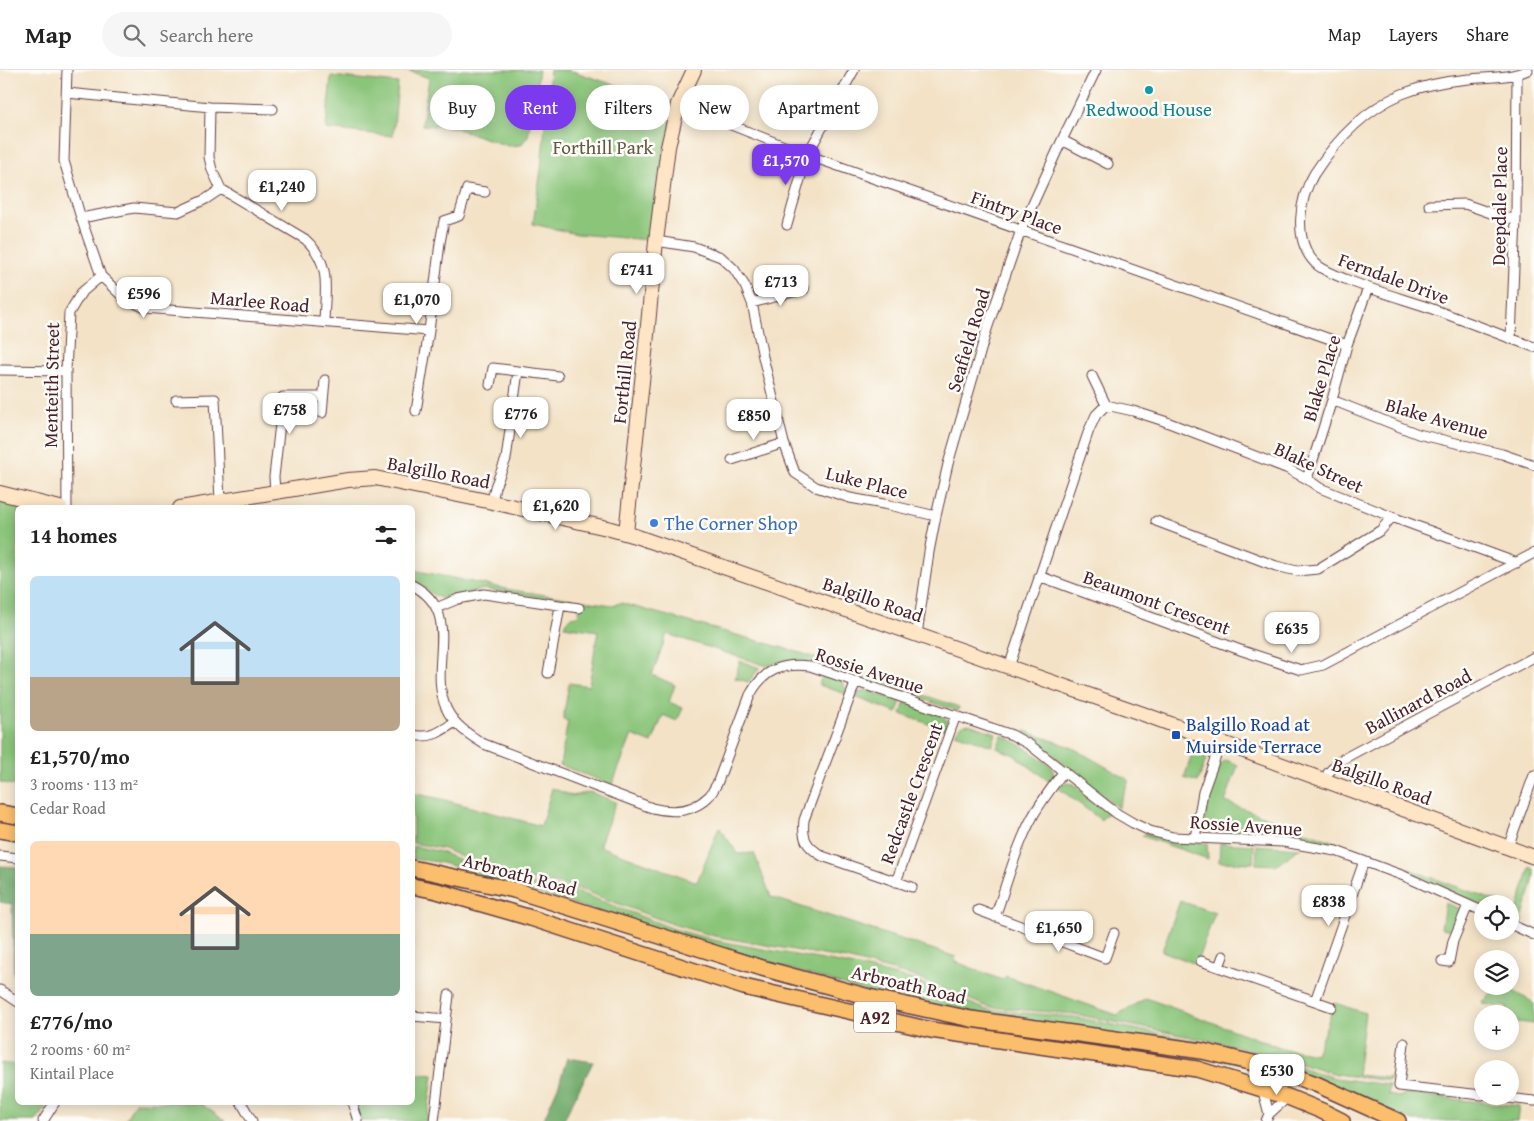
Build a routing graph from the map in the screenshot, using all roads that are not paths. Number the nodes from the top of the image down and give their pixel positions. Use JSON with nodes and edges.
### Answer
{"nodes":[{"id":1,"x":67,"y":70,"type":"edge"},
{"id":2,"x":694,"y":70,"type":"edge"},
{"id":3,"x":854,"y":70,"type":"edge"},
{"id":4,"x":1096,"y":70,"type":"edge"},
{"id":5,"x":1528,"y":70,"type":"edge"},
{"id":6,"x":1517,"y":75,"type":"junction"},
{"id":7,"x":67,"y":93,"type":"junction"},
{"id":8,"x":678,"y":104,"type":"junction"},
{"id":9,"x":210,"y":107,"type":"junction"},
{"id":10,"x":273,"y":109,"type":"dead end"},
{"id":11,"x":1062,"y":140,"type":"junction"},
{"id":12,"x":807,"y":154,"type":"junction"},
{"id":13,"x":1108,"y":164,"type":"dead end"},
{"id":14,"x":221,"y":189,"type":"junction"},
{"id":15,"x":485,"y":192,"type":"dead end"},
{"id":16,"x":1429,"y":204,"type":"dead end"},
{"id":17,"x":81,"y":218,"type":"junction"},
{"id":18,"x":1516,"y":219,"type":"junction"},
{"id":19,"x":787,"y":224,"type":"dead end"},
{"id":20,"x":1020,"y":230,"type":"junction"},
{"id":21,"x":656,"y":241,"type":"junction"},
{"id":22,"x":102,"y":276,"type":"junction"},
{"id":23,"x":1368,"y":288,"type":"junction"},
{"id":24,"x":804,"y":289,"type":"dead end"},
{"id":25,"x":752,"y":303,"type":"junction"},
{"id":26,"x":324,"y":322,"type":"junction"},
{"id":27,"x":429,"y":330,"type":"junction"},
{"id":28,"x":1511,"y":338,"type":"junction"},
{"id":29,"x":1347,"y":345,"type":"junction"},
{"id":30,"x":1534,"y":347,"type":"edge"},
{"id":31,"x":0,"y":370,"type":"edge"},
{"id":32,"x":66,"y":371,"type":"junction"},
{"id":33,"x":518,"y":371,"type":"junction"},
{"id":34,"x":558,"y":376,"type":"dead end"},
{"id":35,"x":1092,"y":376,"type":"dead end"},
{"id":36,"x":325,"y":380,"type":"dead end"},
{"id":37,"x":490,"y":385,"type":"dead end"},
{"id":38,"x":323,"y":397,"type":"junction"},
{"id":39,"x":176,"y":400,"type":"dead end"},
{"id":40,"x":1332,"y":400,"type":"junction"},
{"id":41,"x":1106,"y":405,"type":"junction"},
{"id":42,"x":416,"y":411,"type":"dead end"},
{"id":43,"x":322,"y":413,"type":"dead end"},
{"id":44,"x":784,"y":443,"type":"junction"},
{"id":45,"x":732,"y":460,"type":"dead end"},
{"id":46,"x":1534,"y":465,"type":"edge"},
{"id":47,"x":1307,"y":479,"type":"junction"},
{"id":48,"x":275,"y":491,"type":"junction"},
{"id":49,"x":0,"y":493,"type":"edge"},
{"id":50,"x":220,"y":501,"type":"junction"},
{"id":51,"x":492,"y":502,"type":"junction"},
{"id":52,"x":48,"y":505,"type":"edge"},
{"id":53,"x":67,"y":505,"type":"edge"},
{"id":54,"x":197,"y":505,"type":"edge"},
{"id":55,"x":936,"y":516,"type":"junction"},
{"id":56,"x":1392,"y":517,"type":"junction"},
{"id":57,"x":1156,"y":521,"type":"dead end"},
{"id":58,"x":626,"y":533,"type":"junction"},
{"id":59,"x":1534,"y":553,"type":"edge"},
{"id":60,"x":1517,"y":563,"type":"junction"},
{"id":61,"x":1039,"y":576,"type":"junction"},
{"id":62,"x":415,"y":586,"type":"edge"},
{"id":63,"x":560,"y":606,"type":"junction"},
{"id":64,"x":436,"y":608,"type":"junction"},
{"id":65,"x":579,"y":608,"type":"dead end"},
{"id":66,"x":917,"y":634,"type":"junction"},
{"id":67,"x":1534,"y":657,"type":"edge"},
{"id":68,"x":1010,"y":667,"type":"junction"},
{"id":69,"x":548,"y":673,"type":"dead end"},
{"id":70,"x":856,"y":681,"type":"junction"},
{"id":71,"x":956,"y":715,"type":"junction"},
{"id":72,"x":455,"y":722,"type":"junction"},
{"id":73,"x":415,"y":735,"type":"edge"},
{"id":74,"x":1221,"y":742,"type":"junction"},
{"id":75,"x":1064,"y":771,"type":"junction"},
{"id":76,"x":1534,"y":775,"type":"edge"},
{"id":77,"x":1326,"y":780,"type":"junction"},
{"id":78,"x":0,"y":813,"type":"edge"},
{"id":79,"x":15,"y":816,"type":"edge"},
{"id":80,"x":0,"y":830,"type":"edge"},
{"id":81,"x":15,"y":832,"type":"edge"},
{"id":82,"x":1195,"y":838,"type":"junction"},
{"id":83,"x":1508,"y":847,"type":"junction"},
{"id":84,"x":0,"y":856,"type":"edge"},
{"id":85,"x":1534,"y":857,"type":"edge"},
{"id":86,"x":15,"y":858,"type":"edge"},
{"id":87,"x":1364,"y":861,"type":"junction"},
{"id":88,"x":415,"y":869,"type":"edge"},
{"id":89,"x":896,"y":882,"type":"junction"},
{"id":90,"x":415,"y":887,"type":"edge"},
{"id":91,"x":912,"y":887,"type":"dead end"},
{"id":92,"x":1468,"y":905,"type":"junction"},
{"id":93,"x":1474,"y":908,"type":"edge"},
{"id":94,"x":978,"y":910,"type":"dead end"},
{"id":95,"x":994,"y":917,"type":"junction"},
{"id":96,"x":1519,"y":928,"type":"edge"},
{"id":97,"x":1114,"y":932,"type":"dead end"},
{"id":98,"x":1534,"y":935,"type":"edge"},
{"id":99,"x":1223,"y":956,"type":"dead end"},
{"id":100,"x":1201,"y":961,"type":"dead end"},
{"id":101,"x":1442,"y":961,"type":"dead end"},
{"id":102,"x":1219,"y":967,"type":"junction"},
{"id":103,"x":0,"y":990,"type":"edge"},
{"id":104,"x":449,"y":995,"type":"dead end"},
{"id":105,"x":15,"y":1000,"type":"edge"},
{"id":106,"x":1315,"y":1001,"type":"junction"},
{"id":107,"x":1332,"y":1007,"type":"dead end"},
{"id":108,"x":415,"y":1016,"type":"edge"},
{"id":109,"x":446,"y":1019,"type":"junction"},
{"id":110,"x":1404,"y":1043,"type":"dead end"},
{"id":111,"x":1260,"y":1088,"type":"junction"},
{"id":112,"x":1474,"y":1094,"type":"edge"},
{"id":113,"x":1288,"y":1097,"type":"junction"},
{"id":114,"x":1519,"y":1099,"type":"edge"},
{"id":115,"x":1534,"y":1101,"type":"edge"},
{"id":116,"x":53,"y":1105,"type":"edge"},
{"id":117,"x":243,"y":1105,"type":"edge"},
{"id":118,"x":353,"y":1105,"type":"edge"},
{"id":119,"x":1268,"y":1117,"type":"edge"},
{"id":120,"x":43,"y":1121,"type":"edge"},
{"id":121,"x":252,"y":1121,"type":"edge"},
{"id":122,"x":358,"y":1121,"type":"edge"},
{"id":123,"x":434,"y":1121,"type":"edge"},
{"id":124,"x":1342,"y":1121,"type":"edge"},
{"id":125,"x":1398,"y":1121,"type":"edge"}],
"edges":[{"from":1,"to":7,"type":"street","name":"Marlee Road"},
{"from":2,"to":8,"type":"street","name":"Forthill Road"},
{"from":3,"to":12,"type":"street"},
{"from":4,"to":11,"type":"street","name":"Seafield Road"},
{"from":5,"to":6,"type":"street","name":"Ferndale Drive"},
{"from":6,"to":18,"type":"street","name":"Deepdale Place"},
{"from":6,"to":23,"type":"street","name":"Ferndale Drive"},
{"from":7,"to":9,"type":"street"},
{"from":7,"to":17,"type":"street","name":"Marlee Road"},
{"from":8,"to":12,"type":"street","name":"Fintry Place"},
{"from":8,"to":21,"type":"street","name":"Forthill Road"},
{"from":9,"to":10,"type":"street"},
{"from":9,"to":14,"type":"street"},
{"from":11,"to":13,"type":"street"},
{"from":11,"to":20,"type":"street","name":"Seafield Road"},
{"from":12,"to":19,"type":"street"},
{"from":12,"to":20,"type":"street","name":"Fintry Place"},
{"from":14,"to":17,"type":"street"},
{"from":14,"to":26,"type":"street"},
{"from":15,"to":27,"type":"street"},
{"from":16,"to":18,"type":"street"},
{"from":17,"to":22,"type":"street","name":"Marlee Road"},
{"from":18,"to":28,"type":"street","name":"Deepdale Place"},
{"from":20,"to":29,"type":"street","name":"Fintry Place"},
{"from":20,"to":55,"type":"street","name":"Seafield Road"},
{"from":21,"to":25,"type":"street","name":"Luke Place"},
{"from":21,"to":58,"type":"street","name":"Forthill Road"},
{"from":22,"to":26,"type":"street","name":"Marlee Road"},
{"from":22,"to":32,"type":"street","name":"Menteith Street"},
{"from":23,"to":28,"type":"street","name":"Ferndale Drive"},
{"from":23,"to":29,"type":"street","name":"Blake Place"},
{"from":24,"to":25,"type":"street"},
{"from":25,"to":44,"type":"street","name":"Luke Place"},
{"from":26,"to":27,"type":"street","name":"Marlee Road"},
{"from":27,"to":42,"type":"street"},
{"from":28,"to":30,"type":"street","name":"Ferndale Drive"},
{"from":29,"to":40,"type":"street","name":"Blake Place"},
{"from":31,"to":32,"type":"street"},
{"from":32,"to":53,"type":"street","name":"Menteith Street"},
{"from":33,"to":34,"type":"street"},
{"from":33,"to":37,"type":"street"},
{"from":33,"to":51,"type":"street"},
{"from":35,"to":41,"type":"street"},
{"from":36,"to":38,"type":"street"},
{"from":38,"to":43,"type":"street"},
{"from":38,"to":48,"type":"street"},
{"from":39,"to":50,"type":"street"},
{"from":40,"to":46,"type":"street","name":"Blake Avenue"},
{"from":40,"to":47,"type":"street","name":"Blake Place"},
{"from":41,"to":47,"type":"street","name":"Blake Street"},
{"from":41,"to":61,"type":"street"},
{"from":44,"to":45,"type":"street"},
{"from":44,"to":55,"type":"street","name":"Luke Place"},
{"from":47,"to":56,"type":"street","name":"Blake Street"},
{"from":48,"to":50,"type":"street","name":"Balgillo Road"},
{"from":48,"to":51,"type":"street","name":"Balgillo Road"},
{"from":49,"to":52,"type":"street"},
{"from":50,"to":54,"type":"street","name":"Balgillo Road"},
{"from":51,"to":58,"type":"street","name":"Balgillo Road"},
{"from":55,"to":66,"type":"street","name":"Seafield Road"},
{"from":56,"to":57,"type":"street"},
{"from":56,"to":60,"type":"street","name":"Blake Street"},
{"from":58,"to":66,"type":"street","name":"Balgillo Road"},
{"from":59,"to":60,"type":"street","name":"Beaumont Crescent"},
{"from":60,"to":61,"type":"street","name":"Beaumont Crescent"},
{"from":61,"to":68,"type":"street"},
{"from":62,"to":64,"type":"street","name":"Rossie Avenue"},
{"from":63,"to":64,"type":"street"},
{"from":63,"to":65,"type":"street"},
{"from":63,"to":69,"type":"street"},
{"from":64,"to":72,"type":"street","name":"Rossie Avenue"},
{"from":66,"to":68,"type":"street","name":"Balgillo Road"},
{"from":67,"to":77,"type":"street","name":"Ballinard Road"},
{"from":68,"to":74,"type":"street","name":"Balgillo Road"},
{"from":70,"to":71,"type":"street","name":"Rossie Avenue"},
{"from":70,"to":72,"type":"street","name":"Rossie Avenue"},
{"from":70,"to":89,"type":"street","name":"Redcastle Crescent"},
{"from":71,"to":75,"type":"street","name":"Rossie Avenue"},
{"from":71,"to":89,"type":"street","name":"Redcastle Crescent"},
{"from":72,"to":73,"type":"street"},
{"from":74,"to":77,"type":"street","name":"Balgillo Road"},
{"from":74,"to":82,"type":"street"},
{"from":75,"to":82,"type":"street","name":"Rossie Avenue"},
{"from":75,"to":95,"type":"street"},
{"from":76,"to":83,"type":"street"},
{"from":77,"to":83,"type":"street","name":"Balgillo Road"},
{"from":78,"to":79,"type":"main road"},
{"from":80,"to":81,"type":"main road"},
{"from":82,"to":87,"type":"street","name":"Rossie Avenue"},
{"from":83,"to":85,"type":"street","name":"Balgillo Road"},
{"from":84,"to":86,"type":"street"},
{"from":87,"to":92,"type":"street","name":"Rossie Avenue"},
{"from":87,"to":106,"type":"street"},
{"from":88,"to":125,"type":"main road","name":"Arbroath Road","number":"A92"},
{"from":89,"to":91,"type":"street","name":"Redcastle Crescent"},
{"from":90,"to":111,"type":"main road","name":"Arbroath Road","number":"A92"},
{"from":92,"to":93,"type":"street","name":"Rossie Avenue"},
{"from":92,"to":101,"type":"street"},
{"from":94,"to":95,"type":"street"},
{"from":95,"to":97,"type":"street"},
{"from":96,"to":98,"type":"street"},
{"from":99,"to":102,"type":"street"},
{"from":100,"to":102,"type":"street"},
{"from":102,"to":106,"type":"street"},
{"from":103,"to":105,"type":"street"},
{"from":104,"to":109,"type":"street"},
{"from":106,"to":107,"type":"street"},
{"from":108,"to":109,"type":"street"},
{"from":109,"to":123,"type":"street"},
{"from":110,"to":112,"type":"street"},
{"from":111,"to":113,"type":"main road","name":"Arbroath Road","number":"A92"},
{"from":111,"to":119,"type":"street"},
{"from":113,"to":119,"type":"street"},
{"from":113,"to":124,"type":"main road","name":"Arbroath Road","number":"A92"},
{"from":114,"to":115,"type":"street"},
{"from":116,"to":120,"type":"street"},
{"from":117,"to":121,"type":"street"},
{"from":118,"to":122,"type":"street"}]}
